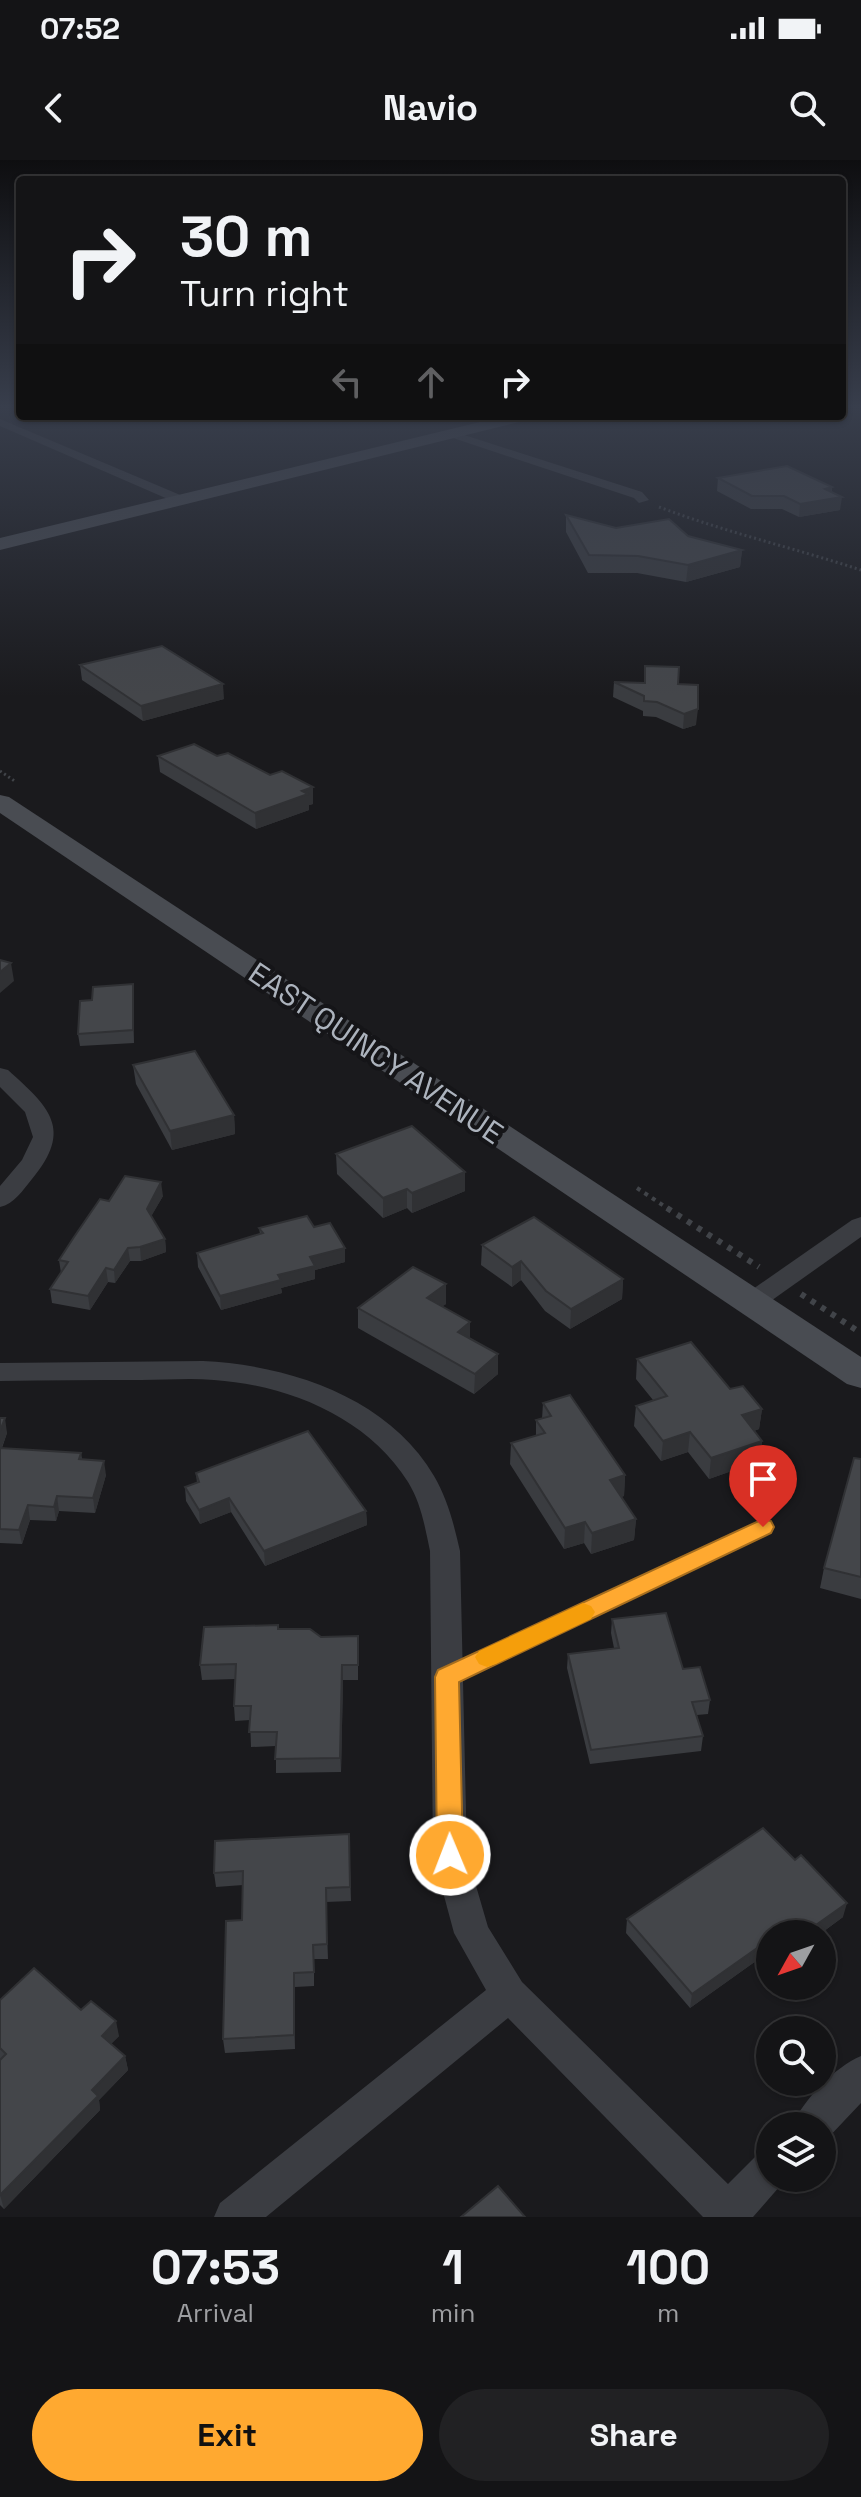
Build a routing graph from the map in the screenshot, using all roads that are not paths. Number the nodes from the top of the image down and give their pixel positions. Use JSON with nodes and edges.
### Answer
{"nodes":[{"id":1,"x":160,"y":505,"type":"edge"},
{"id":2,"x":0,"y":544,"type":"edge"},
{"id":3,"x":0,"y":802,"type":"edge"},
{"id":4,"x":0,"y":1075,"type":"edge"},
{"id":5,"x":0,"y":1200,"type":"edge"},
{"id":6,"x":861,"y":1225,"type":"edge"},
{"id":7,"x":752,"y":1302,"type":"junction"},
{"id":8,"x":0,"y":1372,"type":"edge"},
{"id":9,"x":861,"y":1375,"type":"edge"},
{"id":10,"x":763,"y":1527,"type":"dead end"},
{"id":11,"x":447,"y":1677,"type":"junction"},
{"id":12,"x":509,"y":1994,"type":"junction"},
{"id":13,"x":861,"y":2075,"type":"edge"},
{"id":14,"x":825,"y":2112,"type":"edge"},
{"id":15,"x":756,"y":2186,"type":"edge"},
{"id":16,"x":731,"y":2215,"type":"edge"},
{"id":17,"x":234,"y":2217,"type":"edge"}],
"edges":[{"from":1,"to":2,"type":"street"},
{"from":3,"to":7,"type":"street","name":"EAST QUINCY AVENUE"},
{"from":4,"to":5,"type":"street"},
{"from":6,"to":7,"type":"street"},
{"from":7,"to":9,"type":"street","name":"EAST QUINCY AVENUE"},
{"from":8,"to":11,"type":"street"},
{"from":10,"to":11,"type":"lane"},
{"from":11,"to":12,"type":"street"},
{"from":12,"to":16,"type":"street"},
{"from":12,"to":17,"type":"street"},
{"from":13,"to":14,"type":"street"},
{"from":15,"to":16,"type":"street"}]}
